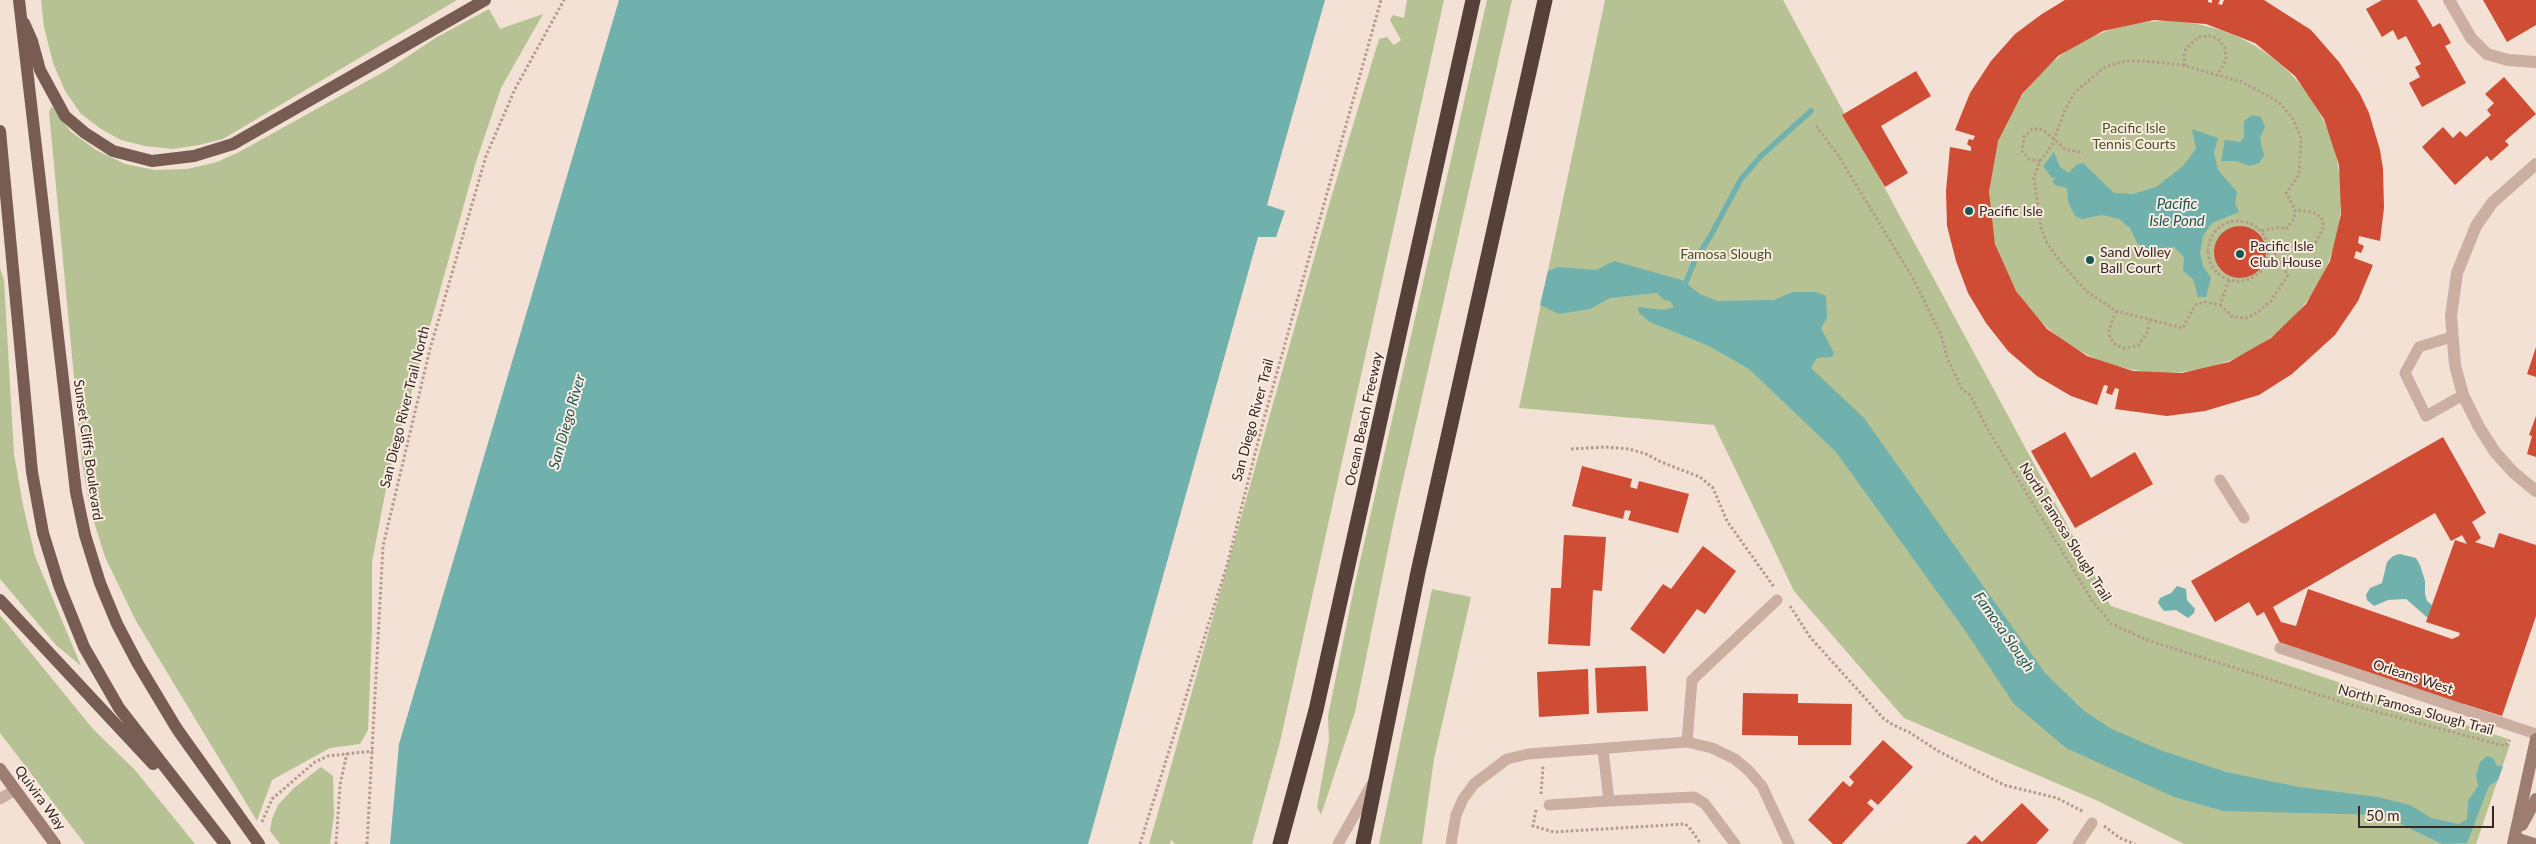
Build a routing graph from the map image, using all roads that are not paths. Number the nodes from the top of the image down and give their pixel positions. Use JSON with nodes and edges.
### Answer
{"nodes":[{"id":1,"x":19,"y":0,"type":"edge"},
{"id":2,"x":485,"y":0,"type":"edge"},
{"id":3,"x":1473,"y":0,"type":"edge"},
{"id":4,"x":1545,"y":0,"type":"edge"},
{"id":5,"x":2449,"y":0,"type":"edge"},
{"id":6,"x":20,"y":14,"type":"junction"},
{"id":7,"x":2536,"y":62,"type":"edge"},
{"id":8,"x":0,"y":131,"type":"edge"},
{"id":9,"x":3,"y":156,"type":"junction"},
{"id":10,"x":2536,"y":164,"type":"edge"},
{"id":11,"x":0,"y":204,"type":"edge"},
{"id":12,"x":2451,"y":337,"type":"junction"},
{"id":13,"x":2463,"y":395,"type":"junction"},
{"id":14,"x":2220,"y":480,"type":"dead end"},
{"id":15,"x":2536,"y":491,"type":"edge"},
{"id":16,"x":2244,"y":518,"type":"dead end"},
{"id":17,"x":1780,"y":597,"type":"road end"},
{"id":18,"x":0,"y":600,"type":"edge"},
{"id":19,"x":2280,"y":648,"type":"dead end"},
{"id":20,"x":2536,"y":734,"type":"edge"},
{"id":21,"x":2536,"y":739,"type":"edge"},
{"id":22,"x":1687,"y":742,"type":"junction"},
{"id":23,"x":1603,"y":749,"type":"junction"},
{"id":24,"x":0,"y":769,"type":"edge"},
{"id":25,"x":1376,"y":777,"type":"junction"},
{"id":26,"x":15,"y":790,"type":"junction"},
{"id":27,"x":0,"y":799,"type":"edge"},
{"id":28,"x":2536,"y":799,"type":"edge"},
{"id":29,"x":190,"y":801,"type":"junction"},
{"id":30,"x":1609,"y":801,"type":"junction"},
{"id":31,"x":1549,"y":805,"type":"dead end"},
{"id":32,"x":2093,"y":820,"type":"road end"},
{"id":33,"x":256,"y":841,"type":"edge"},
{"id":34,"x":2514,"y":841,"type":"edge"},
{"id":35,"x":1786,"y":843,"type":"edge"},
{"id":36,"x":55,"y":844,"type":"edge"},
{"id":37,"x":224,"y":844,"type":"edge"},
{"id":38,"x":1280,"y":844,"type":"edge"},
{"id":39,"x":1338,"y":844,"type":"edge"},
{"id":40,"x":1363,"y":844,"type":"edge"},
{"id":41,"x":1451,"y":844,"type":"edge"},
{"id":42,"x":1735,"y":844,"type":"edge"},
{"id":43,"x":2078,"y":844,"type":"edge"},
{"id":44,"x":2534,"y":844,"type":"edge"}],
"edges":[{"from":1,"to":6,"type":"main road","name":"Sunset Cliffs Boulevard"},
{"from":2,"to":6,"type":"main road"},
{"from":3,"to":38,"type":"highway","name":"Ocean Beach Freeway"},
{"from":4,"to":25,"type":"highway"},
{"from":5,"to":7,"type":"street"},
{"from":6,"to":33,"type":"main road","name":"Sunset Cliffs Boulevard"},
{"from":8,"to":9,"type":"main road"},
{"from":9,"to":11,"type":"main road"},
{"from":9,"to":29,"type":"main road"},
{"from":10,"to":12,"type":"street"},
{"from":12,"to":13,"type":"street"},
{"from":12,"to":13,"type":"lane"},
{"from":13,"to":15,"type":"street"},
{"from":14,"to":16,"type":"lane"},
{"from":17,"to":22,"type":"lane"},
{"from":18,"to":29,"type":"main road"},
{"from":19,"to":20,"type":"lane","name":"Orleans West"},
{"from":21,"to":34,"type":"main road"},
{"from":22,"to":23,"type":"lane"},
{"from":22,"to":35,"type":"lane"},
{"from":23,"to":30,"type":"lane"},
{"from":23,"to":41,"type":"lane"},
{"from":24,"to":26,"type":"main road","name":"Quivira Way"},
{"from":25,"to":39,"type":"lane"},
{"from":25,"to":40,"type":"highway"},
{"from":26,"to":27,"type":"lane"},
{"from":26,"to":36,"type":"main road","name":"Quivira Way"},
{"from":28,"to":34,"type":"main road"},
{"from":29,"to":37,"type":"main road"},
{"from":30,"to":31,"type":"lane"},
{"from":30,"to":42,"type":"lane"},
{"from":32,"to":43,"type":"lane"},
{"from":34,"to":44,"type":"main road"}]}
